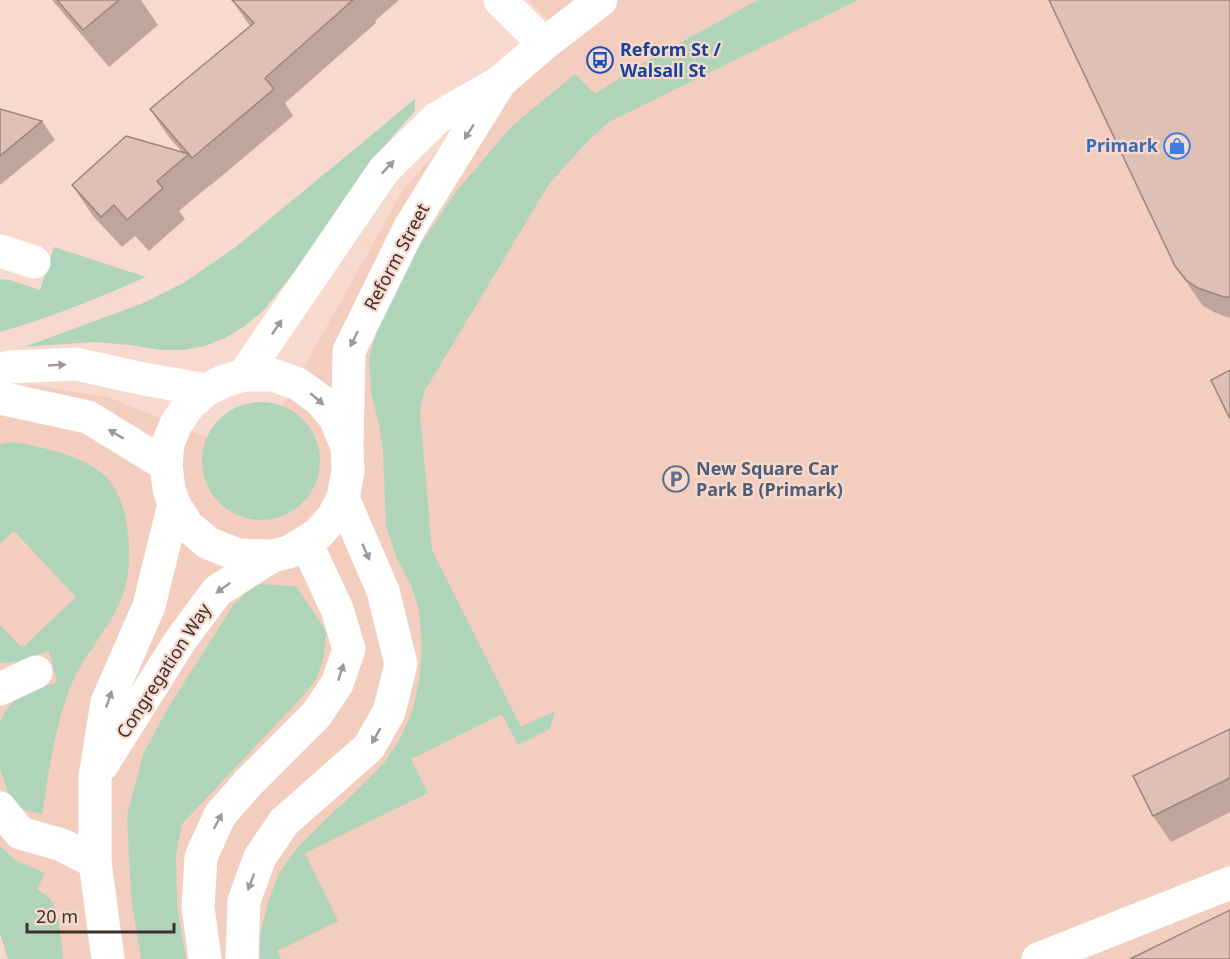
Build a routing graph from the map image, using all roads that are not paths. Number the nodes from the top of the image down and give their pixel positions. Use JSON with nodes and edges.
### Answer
{"nodes":[{"id":1,"x":500,"y":0,"type":"edge"},
{"id":2,"x":601,"y":0,"type":"edge"},
{"id":3,"x":544,"y":44,"type":"junction"},
{"id":4,"x":500,"y":82,"type":"junction"},
{"id":5,"x":0,"y":251,"type":"edge"},
{"id":6,"x":34,"y":262,"type":"dead end"},
{"id":7,"x":0,"y":372,"type":"edge"},
{"id":8,"x":244,"y":375,"type":"junction"},
{"id":9,"x":206,"y":390,"type":"junction"},
{"id":10,"x":0,"y":398,"type":"edge"},
{"id":11,"x":346,"y":447,"type":"junction"},
{"id":12,"x":166,"y":465,"type":"junction"},
{"id":13,"x":342,"y":498,"type":"junction"},
{"id":14,"x":174,"y":504,"type":"junction"},
{"id":15,"x":306,"y":543,"type":"junction"},
{"id":16,"x":272,"y":556,"type":"junction"},
{"id":17,"x":36,"y":672,"type":"dead end"},
{"id":18,"x":0,"y":689,"type":"edge"},
{"id":19,"x":95,"y":777,"type":"junction"},
{"id":20,"x":0,"y":808,"type":"edge"},
{"id":21,"x":95,"y":862,"type":"junction"},
{"id":22,"x":1230,"y":883,"type":"edge"},
{"id":23,"x":108,"y":959,"type":"edge"},
{"id":24,"x":205,"y":959,"type":"edge"},
{"id":25,"x":242,"y":959,"type":"edge"},
{"id":26,"x":1038,"y":959,"type":"edge"}],
"edges":[{"from":1,"to":3,"type":"street"},
{"from":2,"to":3,"type":"street","name":"Reform Street"},
{"from":3,"to":4,"type":"street","name":"Reform Street"},
{"from":8,"to":4,"type":"street","name":"Reform Street","one_way":true},
{"from":4,"to":11,"type":"street","name":"Reform Street","one_way":true},
{"from":5,"to":6,"type":"street"},
{"from":7,"to":9,"type":"street","one_way":true},
{"from":8,"to":9,"type":"street","name":"Reform Street"},
{"from":8,"to":11,"type":"street","name":"Reform Street","one_way":true},
{"from":9,"to":12,"type":"street","name":"Reform Street"},
{"from":12,"to":10,"type":"street","one_way":true},
{"from":11,"to":13,"type":"street","name":"Reform Street"},
{"from":12,"to":14,"type":"street","name":"Reform Street"},
{"from":13,"to":15,"type":"street","name":"Reform Street"},
{"from":13,"to":25,"type":"street","one_way":true},
{"from":14,"to":16,"type":"street","name":"Reform Street"},
{"from":19,"to":14,"type":"street","name":"Congregation Way","one_way":true},
{"from":15,"to":16,"type":"street","name":"Reform Street"},
{"from":24,"to":15,"type":"street","one_way":true},
{"from":16,"to":19,"type":"street","name":"Congregation Way","one_way":true},
{"from":17,"to":18,"type":"street"},
{"from":19,"to":21,"type":"street","name":"Congregation Way"},
{"from":20,"to":21,"type":"street"},
{"from":21,"to":23,"type":"street","name":"Congregation Way"},
{"from":22,"to":26,"type":"street"}]}
